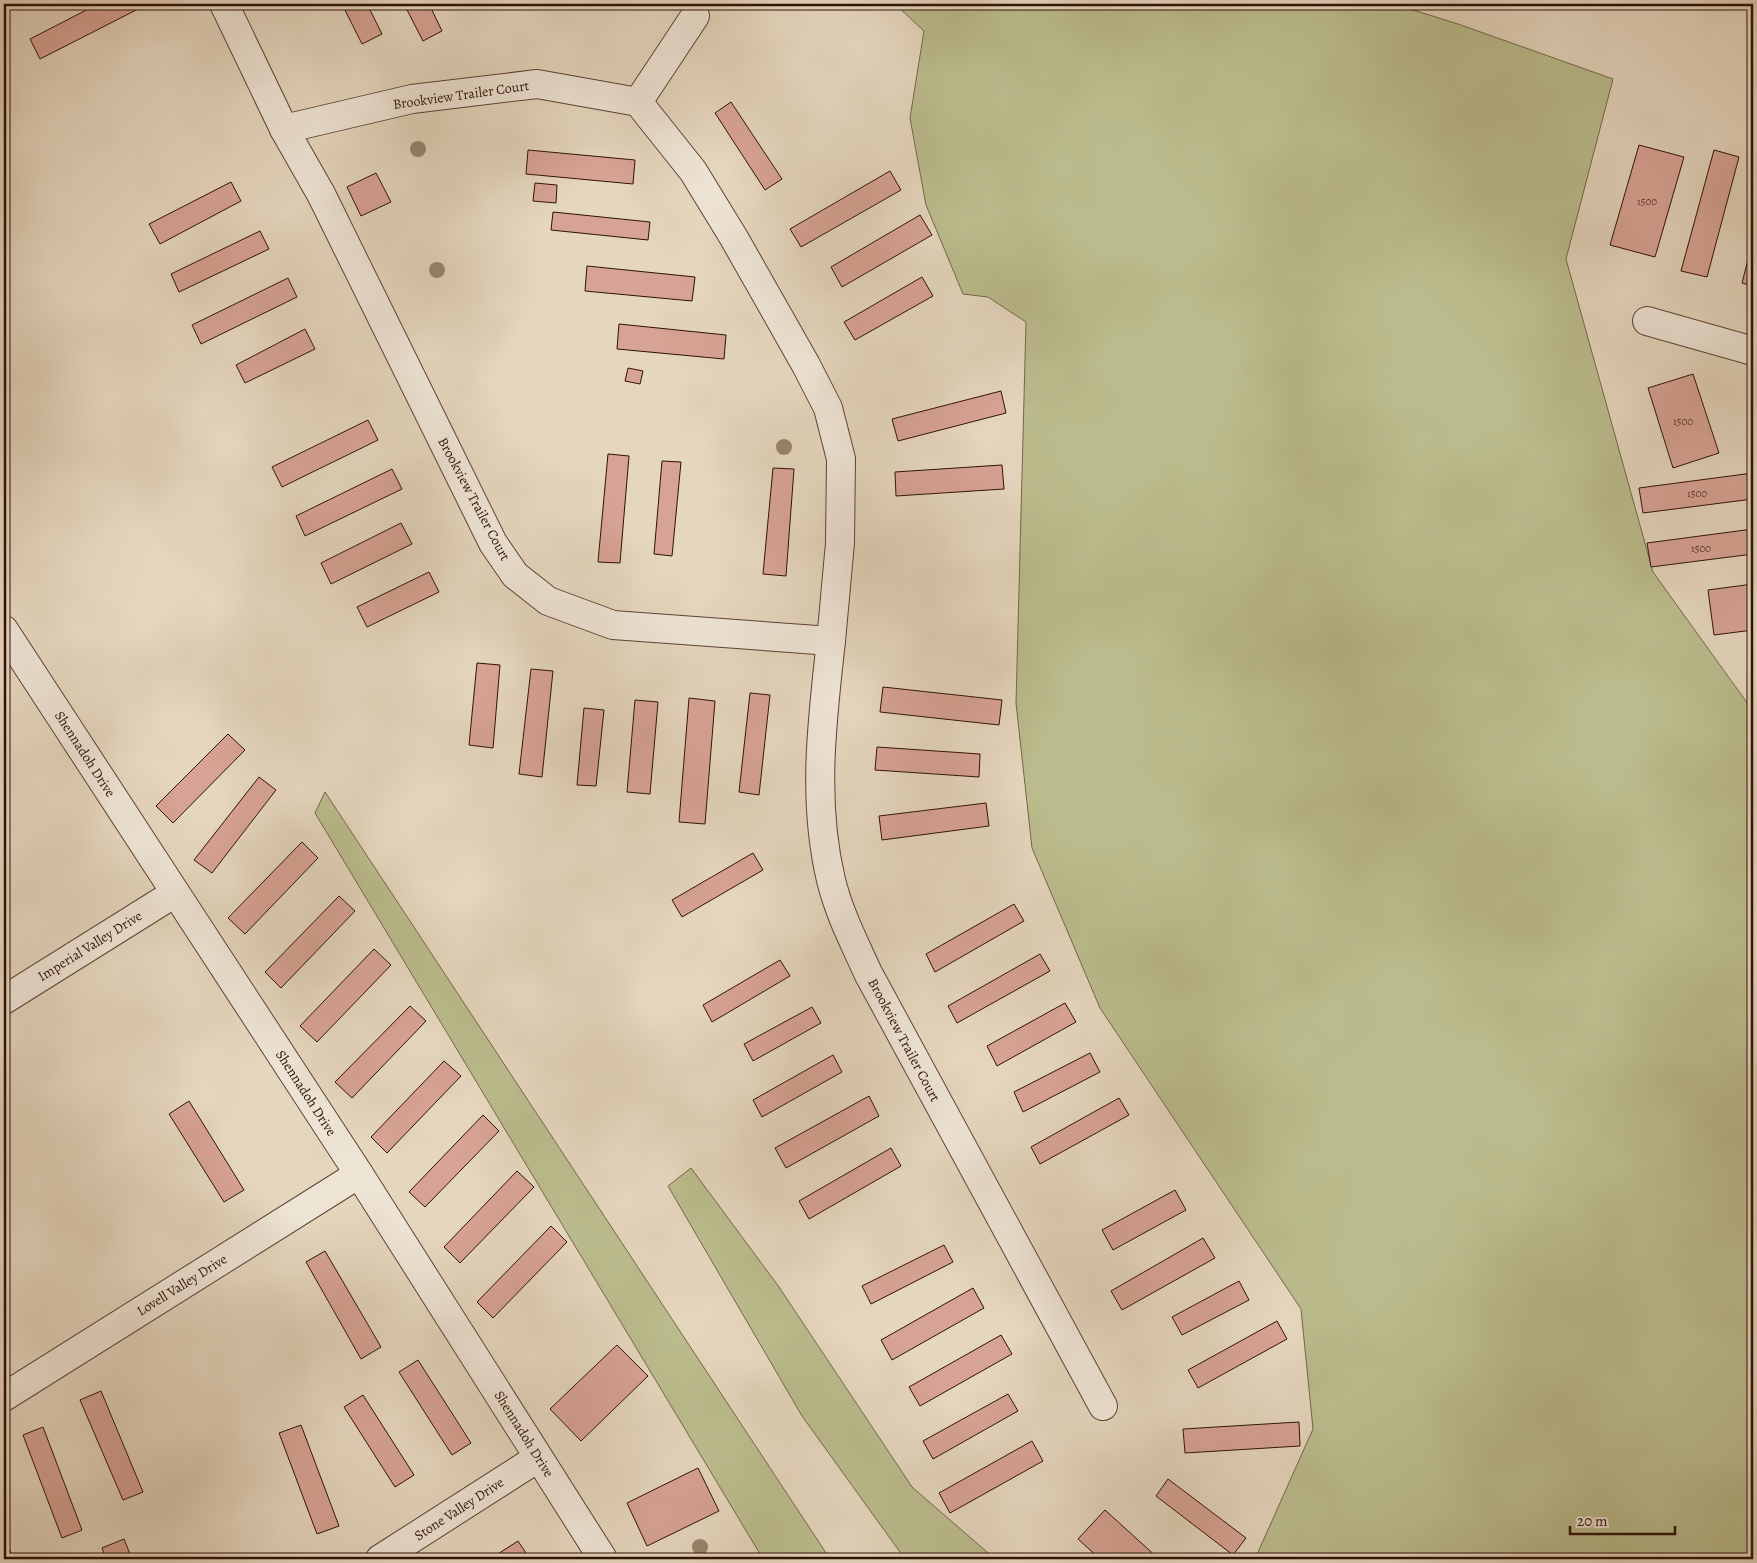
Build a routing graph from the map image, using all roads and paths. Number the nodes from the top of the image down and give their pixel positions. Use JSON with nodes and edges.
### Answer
{"nodes":[{"id":1,"x":224,"y":4,"type":"edge"},
{"id":2,"x":695,"y":16,"type":"dead end"},
{"id":3,"x":638,"y":102,"type":"junction"},
{"id":4,"x":284,"y":129,"type":"junction"},
{"id":5,"x":1647,"y":321,"type":"dead end"},
{"id":6,"x":1753,"y":351,"type":"edge"},
{"id":7,"x":4,"y":630,"type":"edge"},
{"id":8,"x":831,"y":641,"type":"junction"},
{"id":9,"x":175,"y":893,"type":"junction"},
{"id":10,"x":4,"y":1000,"type":"edge"},
{"id":11,"x":359,"y":1174,"type":"junction"},
{"id":12,"x":4,"y":1397,"type":"edge"},
{"id":13,"x":1103,"y":1406,"type":"dead end"},
{"id":14,"x":538,"y":1458,"type":"junction"},
{"id":15,"x":380,"y":1559,"type":"edge"},
{"id":16,"x":603,"y":1559,"type":"edge"}],
"edges":[{"from":1,"to":4,"type":"street","name":"Brookview Trailer Court"},
{"from":2,"to":3,"type":"street"},
{"from":3,"to":4,"type":"street","name":"Brookview Trailer Court"},
{"from":3,"to":8,"type":"street","name":"Brookview Trailer Court"},
{"from":4,"to":8,"type":"street","name":"Brookview Trailer Court"},
{"from":5,"to":6,"type":"street"},
{"from":7,"to":9,"type":"street","name":"Shennadoh Drive"},
{"from":8,"to":13,"type":"street","name":"Brookview Trailer Court"},
{"from":9,"to":10,"type":"street","name":"Imperial Valley Drive"},
{"from":9,"to":11,"type":"street","name":"Shennadoh Drive"},
{"from":11,"to":12,"type":"street","name":"Lovell Valley Drive"},
{"from":11,"to":14,"type":"street","name":"Shennadoh Drive"},
{"from":14,"to":15,"type":"street","name":"Stone Valley Drive"},
{"from":14,"to":16,"type":"street","name":"Shennadoh Drive"}]}
